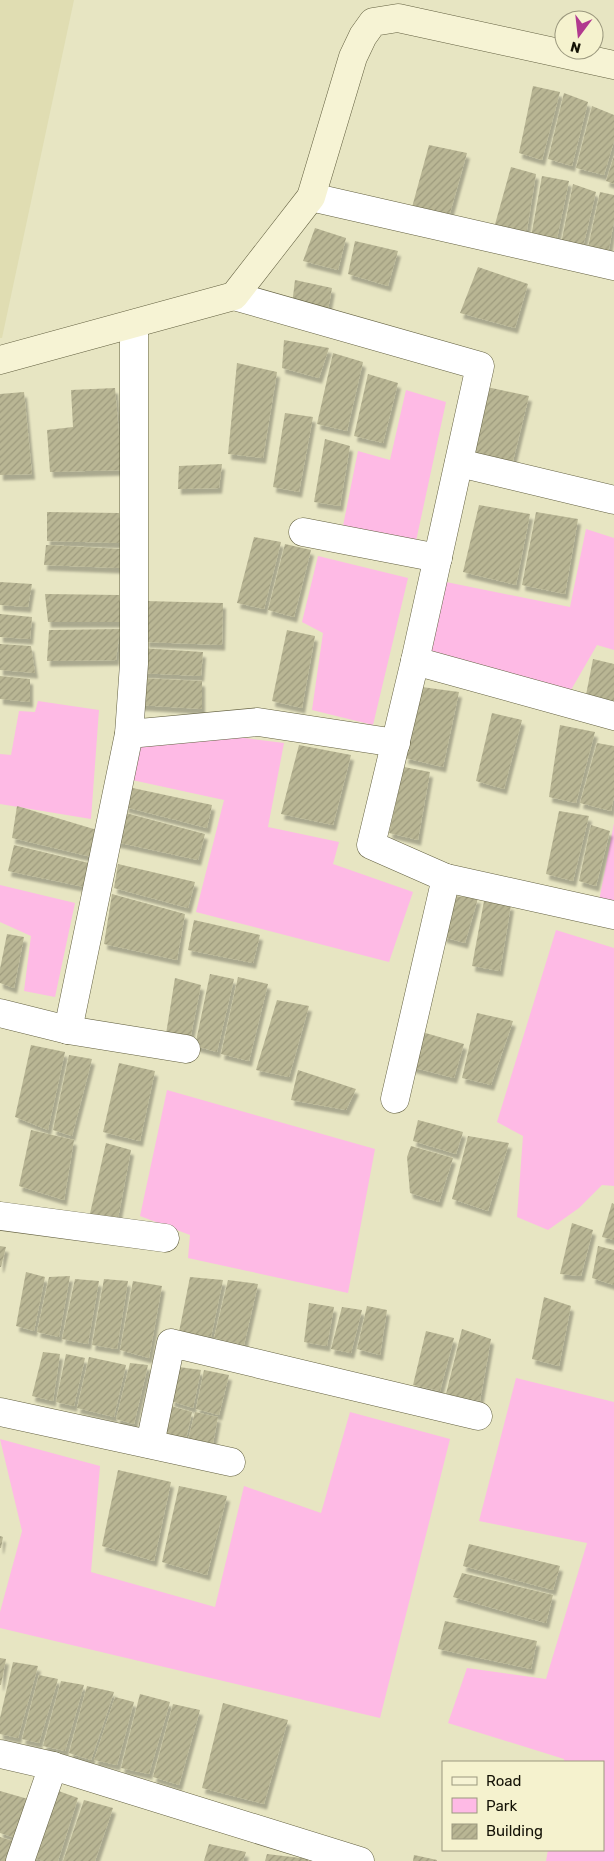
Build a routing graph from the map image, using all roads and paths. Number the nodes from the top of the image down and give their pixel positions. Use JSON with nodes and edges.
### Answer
{"nodes":[{"id":1,"x":614,"y":66,"type":"edge"},
{"id":2,"x":311,"y":197,"type":"junction"},
{"id":3,"x":614,"y":266,"type":"edge"},
{"id":4,"x":234,"y":296,"type":"junction"},
{"id":5,"x":134,"y":324,"type":"junction"},
{"id":6,"x":0,"y":360,"type":"edge"},
{"id":7,"x":459,"y":463,"type":"junction"},
{"id":8,"x":614,"y":500,"type":"edge"},
{"id":9,"x":303,"y":532,"type":"dead end"},
{"id":10,"x":438,"y":558,"type":"junction"},
{"id":11,"x":415,"y":661,"type":"junction"},
{"id":12,"x":614,"y":716,"type":"edge"},
{"id":13,"x":129,"y":734,"type":"junction"},
{"id":14,"x":396,"y":743,"type":"junction"},
{"id":15,"x":446,"y":878,"type":"junction"},
{"id":16,"x":614,"y":915,"type":"edge"},
{"id":17,"x":0,"y":1013,"type":"edge"},
{"id":18,"x":68,"y":1030,"type":"junction"},
{"id":19,"x":186,"y":1049,"type":"dead end"},
{"id":20,"x":395,"y":1099,"type":"dead end"},
{"id":21,"x":0,"y":1216,"type":"edge"},
{"id":22,"x":165,"y":1238,"type":"dead end"},
{"id":23,"x":0,"y":1412,"type":"edge"},
{"id":24,"x":478,"y":1416,"type":"dead end"},
{"id":25,"x":150,"y":1444,"type":"junction"},
{"id":26,"x":231,"y":1462,"type":"dead end"},
{"id":27,"x":0,"y":1754,"type":"edge"},
{"id":28,"x":53,"y":1766,"type":"junction"},
{"id":29,"x":20,"y":1861,"type":"edge"},
{"id":30,"x":360,"y":1861,"type":"edge"}],
"edges":[{"from":1,"to":2,"type":"main road"},
{"from":2,"to":3,"type":"street"},
{"from":2,"to":4,"type":"main road"},
{"from":4,"to":5,"type":"main road"},
{"from":4,"to":7,"type":"street"},
{"from":5,"to":6,"type":"main road"},
{"from":5,"to":13,"type":"street"},
{"from":7,"to":8,"type":"street"},
{"from":7,"to":10,"type":"street"},
{"from":9,"to":10,"type":"street"},
{"from":10,"to":11,"type":"street"},
{"from":11,"to":12,"type":"street"},
{"from":11,"to":14,"type":"street"},
{"from":13,"to":14,"type":"street"},
{"from":13,"to":18,"type":"street"},
{"from":14,"to":15,"type":"street"},
{"from":15,"to":16,"type":"street"},
{"from":15,"to":20,"type":"street"},
{"from":17,"to":18,"type":"street"},
{"from":18,"to":19,"type":"street"},
{"from":21,"to":22,"type":"street"},
{"from":23,"to":25,"type":"street"},
{"from":24,"to":25,"type":"street"},
{"from":25,"to":26,"type":"street"},
{"from":27,"to":28,"type":"street"},
{"from":28,"to":29,"type":"street"},
{"from":28,"to":30,"type":"street"}]}
